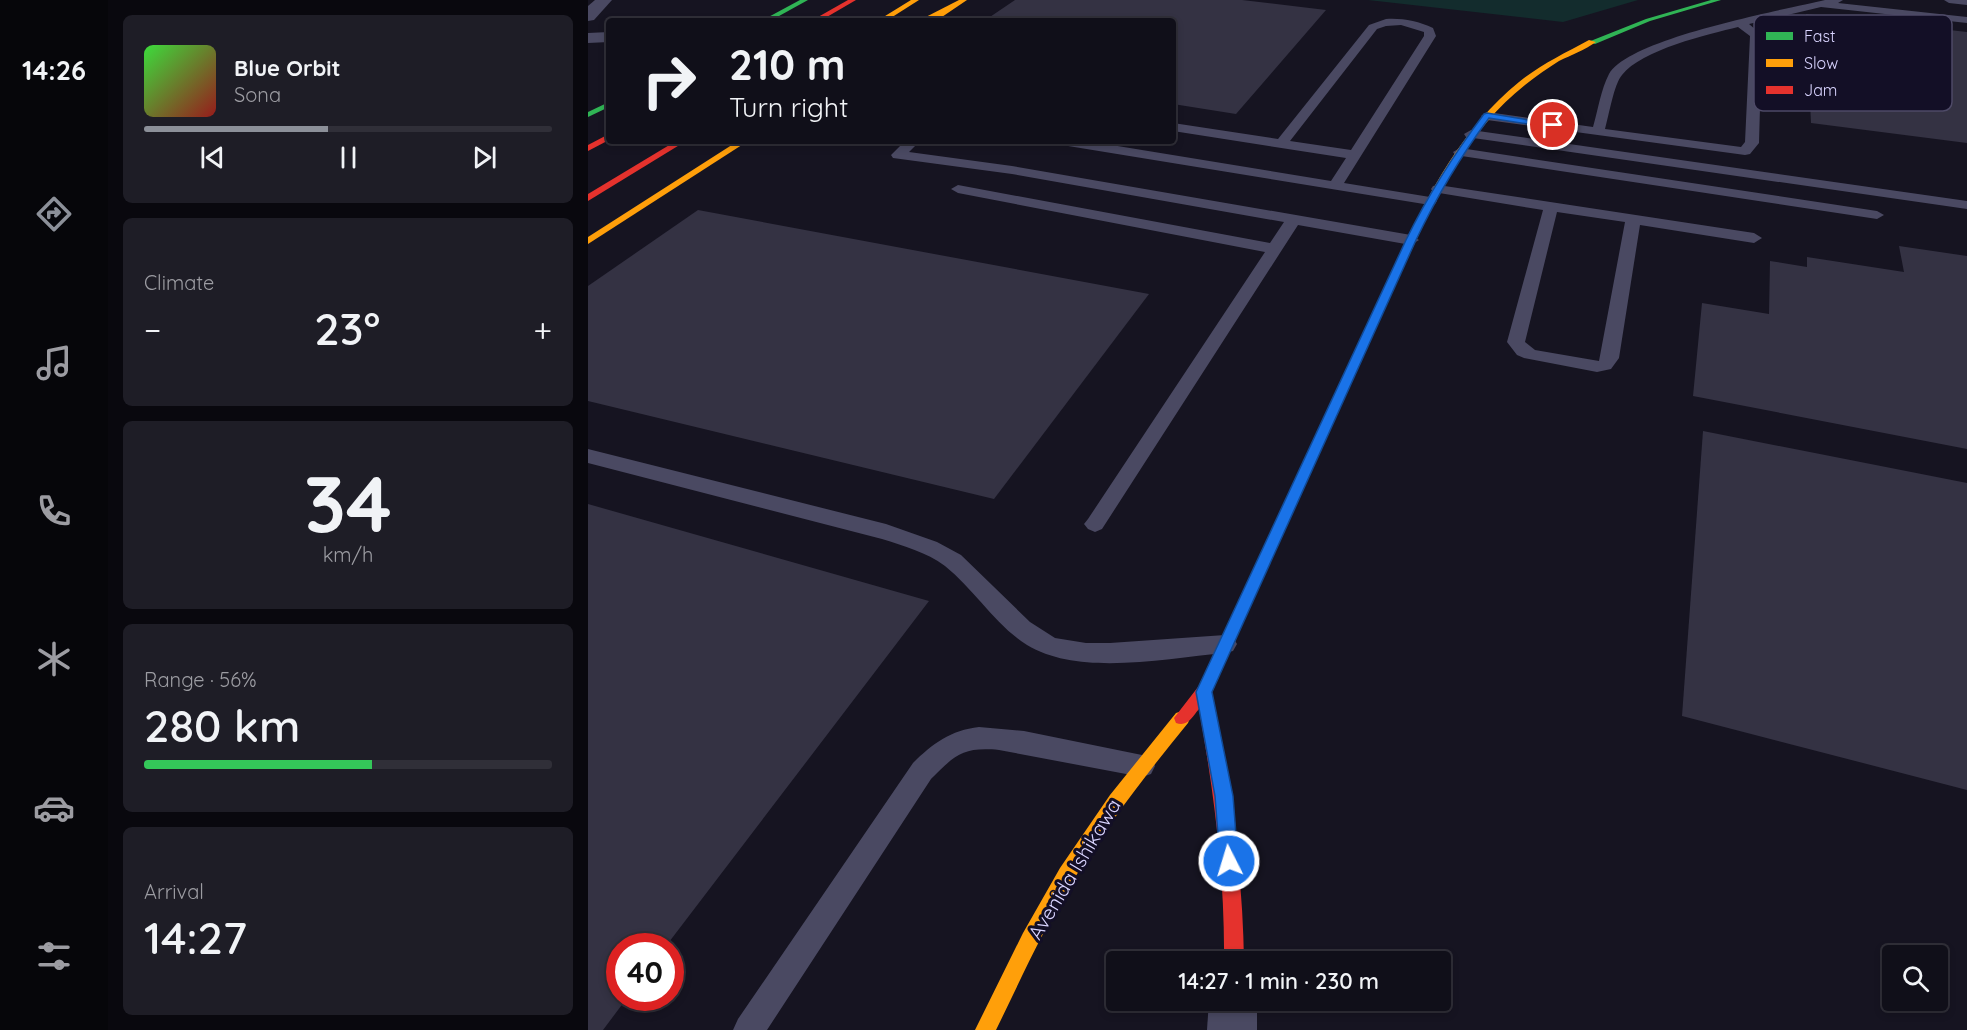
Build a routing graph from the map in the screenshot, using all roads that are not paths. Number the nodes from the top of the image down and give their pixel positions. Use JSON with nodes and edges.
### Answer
{"nodes":[{"id":1,"x":604,"y":0,"type":"edge"},
{"id":2,"x":805,"y":0,"type":"edge"},
{"id":3,"x":853,"y":0,"type":"edge"},
{"id":4,"x":916,"y":0,"type":"edge"},
{"id":5,"x":964,"y":0,"type":"edge"},
{"id":6,"x":1718,"y":0,"type":"edge"},
{"id":7,"x":1838,"y":0,"type":"edge"},
{"id":8,"x":1949,"y":0,"type":"edge"},
{"id":9,"x":1967,"y":2,"type":"edge"},
{"id":10,"x":1819,"y":4,"type":"junction"},
{"id":11,"x":946,"y":11,"type":"junction"},
{"id":12,"x":1770,"y":15,"type":"edge"},
{"id":13,"x":1921,"y":15,"type":"edge"},
{"id":14,"x":588,"y":16,"type":"edge"},
{"id":15,"x":771,"y":18,"type":"edge"},
{"id":16,"x":821,"y":18,"type":"edge"},
{"id":17,"x":886,"y":18,"type":"edge"},
{"id":18,"x":929,"y":18,"type":"edge"},
{"id":19,"x":936,"y":18,"type":"edge"},
{"id":20,"x":1952,"y":18,"type":"edge"},
{"id":21,"x":1754,"y":19,"type":"edge"},
{"id":22,"x":1967,"y":20,"type":"edge"},
{"id":23,"x":1739,"y":22,"type":"junction"},
{"id":24,"x":1754,"y":33,"type":"edge"},
{"id":25,"x":606,"y":37,"type":"edge"},
{"id":26,"x":588,"y":38,"type":"edge"},
{"id":27,"x":1754,"y":72,"type":"edge"},
{"id":28,"x":606,"y":106,"type":"edge"},
{"id":29,"x":588,"y":115,"type":"edge"},
{"id":30,"x":1487,"y":116,"type":"junction"},
{"id":31,"x":1176,"y":127,"type":"edge"},
{"id":32,"x":606,"y":130,"type":"edge"},
{"id":33,"x":1598,"y":131,"type":"junction"},
{"id":34,"x":588,"y":133,"type":"edge"},
{"id":35,"x":1471,"y":134,"type":"junction"},
{"id":36,"x":677,"y":144,"type":"edge"},
{"id":37,"x":686,"y":144,"type":"edge"},
{"id":38,"x":739,"y":144,"type":"edge"},
{"id":39,"x":910,"y":144,"type":"edge"},
{"id":40,"x":1080,"y":144,"type":"edge"},
{"id":41,"x":1281,"y":144,"type":"junction"},
{"id":42,"x":588,"y":148,"type":"edge"},
{"id":43,"x":1460,"y":152,"type":"junction"},
{"id":44,"x":1355,"y":155,"type":"junction"},
{"id":45,"x":647,"y":162,"type":"junction"},
{"id":46,"x":1335,"y":186,"type":"junction"},
{"id":47,"x":958,"y":189,"type":"dead end"},
{"id":48,"x":1434,"y":195,"type":"junction"},
{"id":49,"x":588,"y":198,"type":"edge"},
{"id":50,"x":1967,"y":205,"type":"edge"},
{"id":51,"x":1551,"y":207,"type":"junction"},
{"id":52,"x":1876,"y":215,"type":"dead end"},
{"id":53,"x":1294,"y":219,"type":"junction"},
{"id":54,"x":1633,"y":220,"type":"junction"},
{"id":55,"x":1754,"y":237,"type":"dead end"},
{"id":56,"x":1411,"y":240,"type":"junction"},
{"id":57,"x":588,"y":241,"type":"edge"},
{"id":58,"x":1275,"y":249,"type":"junction"},
{"id":59,"x":588,"y":456,"type":"edge"},
{"id":60,"x":1095,"y":524,"type":"dead end"},
{"id":61,"x":1225,"y":644,"type":"junction"},
{"id":62,"x":1204,"y":692,"type":"junction"},
{"id":63,"x":1143,"y":766,"type":"junction"},
{"id":64,"x":1234,"y":951,"type":"edge"},
{"id":65,"x":1233,"y":1011,"type":"edge"},
{"id":66,"x":749,"y":1030,"type":"edge"},
{"id":67,"x":985,"y":1030,"type":"edge"},
{"id":68,"x":1232,"y":1030,"type":"edge"}],
"edges":[{"from":1,"to":14,"type":"street"},
{"from":2,"to":15,"type":"street"},
{"from":3,"to":16,"type":"street"},
{"from":4,"to":17,"type":"street"},
{"from":5,"to":11,"type":"street"},
{"from":6,"to":30,"type":"street","name":"Avenida Ishikawa"},
{"from":7,"to":10,"type":"lane"},
{"from":8,"to":9,"type":"lane"},
{"from":10,"to":12,"type":"lane"},
{"from":10,"to":13,"type":"lane"},
{"from":11,"to":18,"type":"street"},
{"from":11,"to":19,"type":"street"},
{"from":20,"to":22,"type":"lane"},
{"from":21,"to":23,"type":"lane"},
{"from":23,"to":24,"type":"lane"},
{"from":23,"to":33,"type":"lane"},
{"from":25,"to":26,"type":"street"},
{"from":27,"to":33,"type":"lane"},
{"from":28,"to":29,"type":"street"},
{"from":30,"to":33,"type":"lane"},
{"from":30,"to":35,"type":"street","name":"Avenida Ishikawa"},
{"from":31,"to":41,"type":"lane"},
{"from":32,"to":34,"type":"street"},
{"from":32,"to":42,"type":"street"},
{"from":35,"to":43,"type":"street","name":"Avenida Ishikawa"},
{"from":35,"to":50,"type":"lane"},
{"from":36,"to":45,"type":"street"},
{"from":37,"to":45,"type":"street"},
{"from":38,"to":57,"type":"street"},
{"from":39,"to":53,"type":"lane"},
{"from":40,"to":46,"type":"lane"},
{"from":41,"to":44,"type":"lane"},
{"from":41,"to":44,"type":"lane"},
{"from":43,"to":48,"type":"street","name":"Avenida Ishikawa"},
{"from":43,"to":52,"type":"lane"},
{"from":44,"to":46,"type":"lane"},
{"from":45,"to":49,"type":"street"},
{"from":46,"to":48,"type":"lane"},
{"from":47,"to":58,"type":"lane"},
{"from":48,"to":51,"type":"lane"},
{"from":48,"to":56,"type":"street","name":"Avenida Ishikawa"},
{"from":51,"to":54,"type":"lane"},
{"from":51,"to":54,"type":"lane"},
{"from":53,"to":56,"type":"lane"},
{"from":53,"to":58,"type":"lane"},
{"from":54,"to":55,"type":"lane"},
{"from":56,"to":61,"type":"street","name":"Avenida Ishikawa"},
{"from":58,"to":60,"type":"lane"},
{"from":59,"to":61,"type":"lane"},
{"from":61,"to":62,"type":"street","name":"Avenida Ishikawa"},
{"from":62,"to":63,"type":"street","name":"Avenida Ishikawa"},
{"from":62,"to":64,"type":"street"},
{"from":63,"to":66,"type":"lane"},
{"from":63,"to":67,"type":"street","name":"Avenida Ishikawa"},
{"from":65,"to":68,"type":"street"}]}
